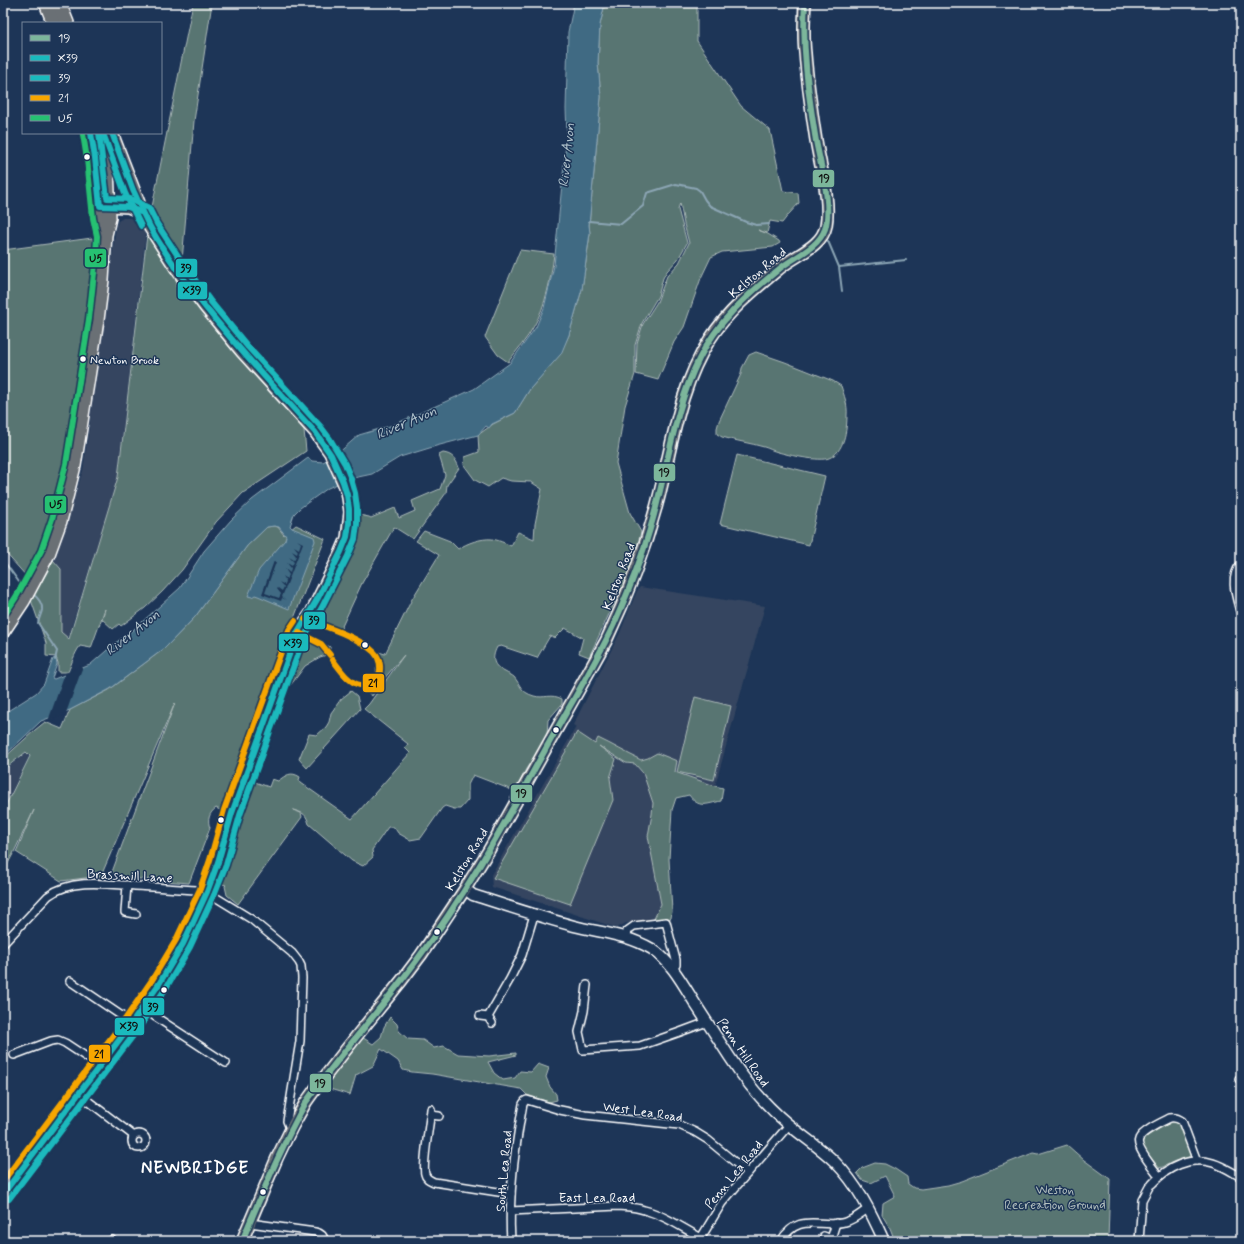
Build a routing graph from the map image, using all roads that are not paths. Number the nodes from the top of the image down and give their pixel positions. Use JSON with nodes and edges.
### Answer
{"nodes":[{"id":1,"x":46,"y":3,"type":"edge"},
{"id":2,"x":59,"y":3,"type":"edge"},
{"id":3,"x":805,"y":3,"type":"edge"},
{"id":4,"x":54,"y":22,"type":"edge"},
{"id":5,"x":67,"y":22,"type":"edge"},
{"id":6,"x":91,"y":134,"type":"edge"},
{"id":7,"x":102,"y":134,"type":"edge"},
{"id":8,"x":112,"y":134,"type":"edge"},
{"id":9,"x":133,"y":190,"type":"junction"},
{"id":10,"x":105,"y":206,"type":"junction"},
{"id":11,"x":128,"y":206,"type":"junction"},
{"id":12,"x":143,"y":213,"type":"junction"},
{"id":13,"x":1241,"y":564,"type":"edge"},
{"id":14,"x":1241,"y":615,"type":"edge"},
{"id":15,"x":3,"y":631,"type":"edge"},
{"id":16,"x":127,"y":885,"type":"junction"},
{"id":17,"x":465,"y":889,"type":"junction"},
{"id":18,"x":207,"y":893,"type":"junction"},
{"id":19,"x":136,"y":914,"type":"dead end"},
{"id":20,"x":534,"y":915,"type":"junction"},
{"id":21,"x":626,"y":937,"type":"junction"},
{"id":22,"x":3,"y":944,"type":"edge"},
{"id":23,"x":673,"y":969,"type":"junction"},
{"id":24,"x":70,"y":981,"type":"dead end"},
{"id":25,"x":587,"y":985,"type":"dead end"},
{"id":26,"x":142,"y":1008,"type":"junction"},
{"id":27,"x":480,"y":1016,"type":"dead end"},
{"id":28,"x":706,"y":1022,"type":"junction"},
{"id":29,"x":132,"y":1023,"type":"junction"},
{"id":30,"x":14,"y":1055,"type":"dead end"},
{"id":31,"x":226,"y":1063,"type":"dead end"},
{"id":32,"x":100,"y":1066,"type":"junction"},
{"id":33,"x":79,"y":1094,"type":"junction"},
{"id":34,"x":523,"y":1104,"type":"joint"},
{"id":35,"x":439,"y":1116,"type":"dead end"},
{"id":36,"x":789,"y":1125,"type":"junction"},
{"id":37,"x":292,"y":1127,"type":"junction"},
{"id":38,"x":134,"y":1136,"type":"dead end"},
{"id":39,"x":1197,"y":1161,"type":"junction"},
{"id":40,"x":748,"y":1173,"type":"junction"},
{"id":41,"x":1159,"y":1176,"type":"junction"},
{"id":42,"x":1241,"y":1177,"type":"edge"},
{"id":43,"x":7,"y":1182,"type":"edge"},
{"id":44,"x":3,"y":1194,"type":"edge"},
{"id":45,"x":511,"y":1194,"type":"junction"},
{"id":46,"x":869,"y":1208,"type":"junction"},
{"id":47,"x":510,"y":1211,"type":"junction"},
{"id":48,"x":250,"y":1223,"type":"junction"},
{"id":49,"x":836,"y":1223,"type":"junction"},
{"id":50,"x":824,"y":1236,"type":"dead end"},
{"id":51,"x":700,"y":1239,"type":"edge"},
{"id":52,"x":242,"y":1241,"type":"edge"},
{"id":53,"x":324,"y":1241,"type":"edge"},
{"id":54,"x":511,"y":1241,"type":"edge"},
{"id":55,"x":781,"y":1241,"type":"edge"},
{"id":56,"x":884,"y":1241,"type":"edge"},
{"id":57,"x":1139,"y":1241,"type":"edge"}],
"edges":[{"from":1,"to":4,"type":"highway"},
{"from":2,"to":5,"type":"highway"},
{"from":3,"to":17,"type":"main road","name":"Kelston Road"},
{"from":6,"to":10,"type":"highway"},
{"from":7,"to":10,"type":"highway"},
{"from":8,"to":9,"type":"main road"},
{"from":9,"to":11,"type":"main road"},
{"from":9,"to":12,"type":"main road"},
{"from":10,"to":11,"type":"main road"},
{"from":10,"to":15,"type":"highway"},
{"from":11,"to":12,"type":"main road"},
{"from":12,"to":18,"type":"main road"},
{"from":13,"to":14,"type":"street"},
{"from":16,"to":18,"type":"street","name":"Brassmill Lane"},
{"from":16,"to":19,"type":"street"},
{"from":16,"to":22,"type":"street","name":"Brassmill Lane"},
{"from":17,"to":20,"type":"street","name":"Penn Hill Road"},
{"from":17,"to":37,"type":"main road","name":"Kelston Road"},
{"from":18,"to":26,"type":"main road"},
{"from":18,"to":37,"type":"street","name":"Brassmill Lane"},
{"from":20,"to":21,"type":"street","name":"Penn Hill Road"},
{"from":20,"to":27,"type":"street"},
{"from":21,"to":23,"type":"street","name":"Penn Hill Road"},
{"from":21,"to":23,"type":"street"},
{"from":23,"to":28,"type":"street","name":"Penn Hill Road"},
{"from":24,"to":29,"type":"street"},
{"from":25,"to":28,"type":"street"},
{"from":26,"to":29,"type":"main road"},
{"from":26,"to":31,"type":"street"},
{"from":28,"to":36,"type":"street","name":"Penn Hill Road"},
{"from":29,"to":32,"type":"main road"},
{"from":30,"to":32,"type":"street"},
{"from":32,"to":33,"type":"main road"},
{"from":33,"to":38,"type":"street"},
{"from":33,"to":43,"type":"main road"},
{"from":34,"to":40,"type":"street","name":"West Lea Road"},
{"from":34,"to":45,"type":"street","name":"South Lea Road"},
{"from":35,"to":45,"type":"street"},
{"from":36,"to":40,"type":"street","name":"Penn Lea Road"},
{"from":36,"to":46,"type":"street","name":"Penn Hill Road"},
{"from":37,"to":48,"type":"main road","name":"Kelston Road"},
{"from":39,"to":41,"type":"street"},
{"from":39,"to":41,"type":"street"},
{"from":39,"to":42,"type":"street"},
{"from":40,"to":51,"type":"street","name":"Penn Lea Road"},
{"from":41,"to":57,"type":"street"},
{"from":43,"to":44,"type":"main road"},
{"from":45,"to":47,"type":"street","name":"South Lea Road"},
{"from":46,"to":49,"type":"street"},
{"from":46,"to":56,"type":"street","name":"Penn Hill Road"},
{"from":47,"to":51,"type":"street","name":"East Lea Road"},
{"from":47,"to":54,"type":"street","name":"South Lea Road"},
{"from":48,"to":52,"type":"main road","name":"Kelston Road"},
{"from":48,"to":53,"type":"street"},
{"from":49,"to":50,"type":"street"},
{"from":49,"to":55,"type":"street"}]}
